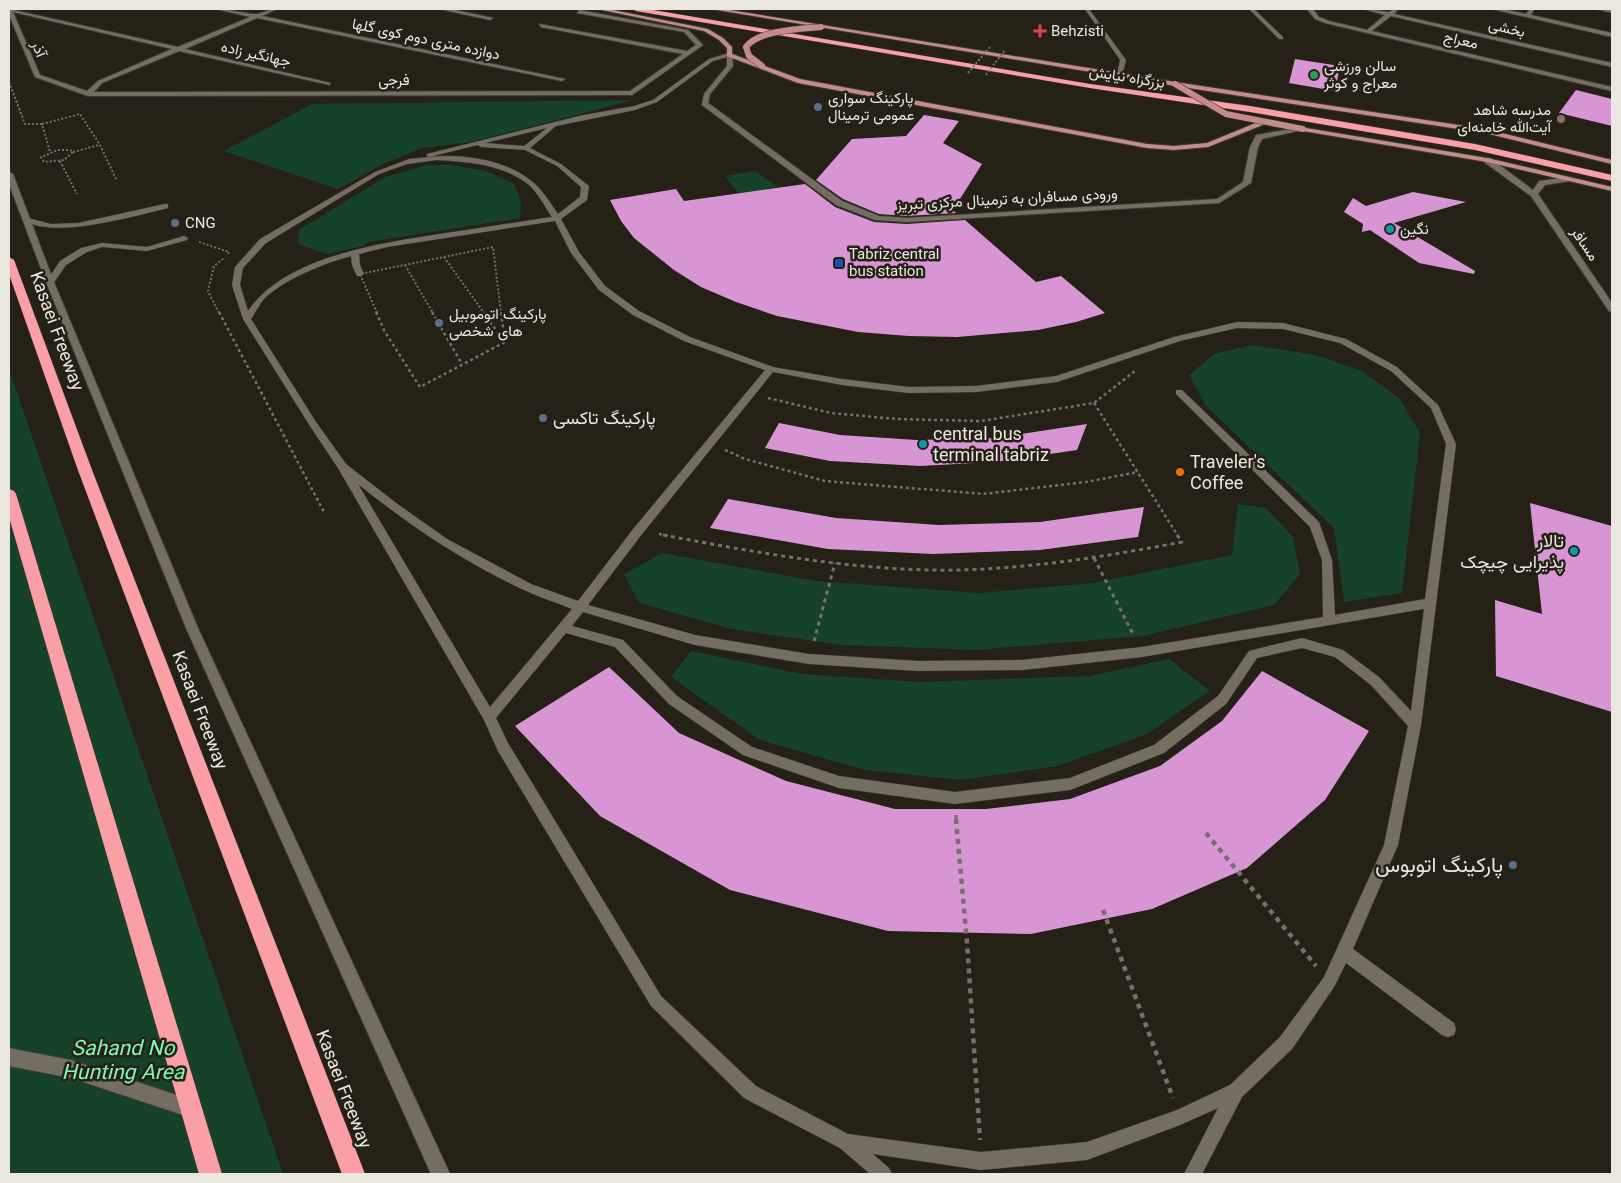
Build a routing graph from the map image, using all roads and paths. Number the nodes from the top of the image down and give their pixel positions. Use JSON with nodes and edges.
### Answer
{"nodes":[{"id":1,"x":9,"y":9,"type":"edge"},
{"id":2,"x":219,"y":9,"type":"edge"},
{"id":3,"x":274,"y":9,"type":"edge"},
{"id":4,"x":442,"y":9,"type":"edge"},
{"id":5,"x":600,"y":9,"type":"edge"},
{"id":6,"x":636,"y":9,"type":"edge"},
{"id":7,"x":671,"y":9,"type":"edge"},
{"id":8,"x":714,"y":9,"type":"edge"},
{"id":9,"x":1087,"y":9,"type":"edge"},
{"id":10,"x":1252,"y":9,"type":"edge"},
{"id":11,"x":1310,"y":9,"type":"edge"},
{"id":12,"x":1367,"y":9,"type":"edge"},
{"id":13,"x":1396,"y":9,"type":"edge"},
{"id":14,"x":1495,"y":9,"type":"edge"},
{"id":15,"x":1532,"y":9,"type":"edge"},
{"id":16,"x":1599,"y":9,"type":"edge"},
{"id":17,"x":579,"y":12,"type":"dead end"},
{"id":18,"x":1612,"y":12,"type":"edge"},
{"id":19,"x":1390,"y":14,"type":"junction"},
{"id":20,"x":256,"y":16,"type":"junction"},
{"id":21,"x":1526,"y":16,"type":"junction"},
{"id":22,"x":490,"y":18,"type":"dead end"},
{"id":23,"x":541,"y":25,"type":"dead end"},
{"id":24,"x":821,"y":27,"type":"junction"},
{"id":25,"x":1369,"y":31,"type":"junction"},
{"id":26,"x":1612,"y":35,"type":"edge"},
{"id":27,"x":1281,"y":38,"type":"dead end"},
{"id":28,"x":990,"y":48,"type":"dead end"},
{"id":29,"x":178,"y":49,"type":"junction"},
{"id":30,"x":1005,"y":50,"type":"dead end"},
{"id":31,"x":688,"y":53,"type":"junction"},
{"id":32,"x":729,"y":55,"type":"junction"},
{"id":33,"x":1612,"y":65,"type":"edge"},
{"id":34,"x":762,"y":66,"type":"junction"},
{"id":35,"x":968,"y":73,"type":"dead end"},
{"id":36,"x":986,"y":75,"type":"dead end"},
{"id":37,"x":1120,"y":75,"type":"junction"},
{"id":38,"x":562,"y":79,"type":"dead end"},
{"id":39,"x":9,"y":82,"type":"edge"},
{"id":40,"x":328,"y":84,"type":"dead end"},
{"id":41,"x":1175,"y":84,"type":"junction"},
{"id":42,"x":1612,"y":89,"type":"edge"},
{"id":43,"x":88,"y":94,"type":"junction"},
{"id":44,"x":1266,"y":122,"type":"junction"},
{"id":45,"x":556,"y":123,"type":"junction"},
{"id":46,"x":42,"y":124,"type":"junction"},
{"id":47,"x":1303,"y":129,"type":"junction"},
{"id":48,"x":470,"y":144,"type":"junction"},
{"id":49,"x":100,"y":145,"type":"junction"},
{"id":50,"x":526,"y":148,"type":"junction"},
{"id":51,"x":50,"y":152,"type":"junction"},
{"id":52,"x":74,"y":152,"type":"junction"},
{"id":53,"x":1487,"y":160,"type":"junction"},
{"id":54,"x":60,"y":161,"type":"junction"},
{"id":55,"x":405,"y":162,"type":"junction"},
{"id":56,"x":1612,"y":162,"type":"edge"},
{"id":57,"x":1612,"y":169,"type":"edge"},
{"id":58,"x":9,"y":174,"type":"edge"},
{"id":59,"x":1612,"y":178,"type":"edge"},
{"id":60,"x":116,"y":179,"type":"dead end"},
{"id":61,"x":1567,"y":179,"type":"junction"},
{"id":62,"x":1612,"y":189,"type":"edge"},
{"id":63,"x":77,"y":194,"type":"dead end"},
{"id":64,"x":1534,"y":194,"type":"junction"},
{"id":65,"x":165,"y":206,"type":"dead end"},
{"id":66,"x":557,"y":218,"type":"junction"},
{"id":67,"x":28,"y":220,"type":"junction"},
{"id":68,"x":184,"y":238,"type":"joint"},
{"id":69,"x":355,"y":253,"type":"junction"},
{"id":70,"x":444,"y":257,"type":"junction"},
{"id":71,"x":9,"y":260,"type":"edge"},
{"id":72,"x":405,"y":265,"type":"junction"},
{"id":73,"x":360,"y":274,"type":"junction"},
{"id":74,"x":50,"y":282,"type":"junction"},
{"id":75,"x":1612,"y":309,"type":"edge"},
{"id":76,"x":247,"y":319,"type":"junction"},
{"id":77,"x":505,"y":342,"type":"junction"},
{"id":78,"x":462,"y":364,"type":"junction"},
{"id":79,"x":771,"y":369,"type":"junction"},
{"id":80,"x":1179,"y":392,"type":"dead end"},
{"id":81,"x":1094,"y":403,"type":"dead end"},
{"id":82,"x":710,"y":444,"type":"junction"},
{"id":83,"x":342,"y":466,"type":"junction"},
{"id":84,"x":1138,"y":472,"type":"junction"},
{"id":85,"x":9,"y":494,"type":"edge"},
{"id":86,"x":324,"y":512,"type":"dead end"},
{"id":87,"x":638,"y":531,"type":"junction"},
{"id":88,"x":1094,"y":558,"type":"junction"},
{"id":89,"x":835,"y":563,"type":"junction"},
{"id":90,"x":1431,"y":603,"type":"junction"},
{"id":91,"x":580,"y":607,"type":"junction"},
{"id":92,"x":1329,"y":620,"type":"junction"},
{"id":93,"x":564,"y":628,"type":"junction"},
{"id":94,"x":1142,"y":652,"type":"junction"},
{"id":95,"x":809,"y":659,"type":"junction"},
{"id":96,"x":489,"y":717,"type":"junction"},
{"id":97,"x":1415,"y":724,"type":"junction"},
{"id":98,"x":955,"y":798,"type":"junction"},
{"id":99,"x":1206,"y":833,"type":"dead end"},
{"id":100,"x":1103,"y":910,"type":"dead end"},
{"id":101,"x":1344,"y":952,"type":"junction"},
{"id":102,"x":1329,"y":982,"type":"junction"},
{"id":103,"x":1448,"y":1029,"type":"dead end"},
{"id":104,"x":9,"y":1057,"type":"edge"},
{"id":105,"x":1236,"y":1091,"type":"junction"},
{"id":106,"x":192,"y":1109,"type":"junction"},
{"id":107,"x":1180,"y":1118,"type":"junction"},
{"id":108,"x":846,"y":1142,"type":"junction"},
{"id":109,"x":981,"y":1161,"type":"junction"},
{"id":110,"x":211,"y":1174,"type":"edge"},
{"id":111,"x":354,"y":1174,"type":"edge"},
{"id":112,"x":441,"y":1174,"type":"edge"},
{"id":113,"x":883,"y":1174,"type":"edge"},
{"id":114,"x":1193,"y":1174,"type":"edge"}],
"edges":[{"from":1,"to":29,"type":"street","name":"جهانگیر زاده"},
{"from":1,"to":43,"type":"street","name":"آذر"},
{"from":2,"to":20,"type":"street","name":"دوازده متری دوم کوی گلها"},
{"from":3,"to":20,"type":"street"},
{"from":4,"to":22,"type":"street"},
{"from":5,"to":32,"type":"main road"},
{"from":6,"to":59,"type":"highway","name":"بزرگراه نیایش"},
{"from":7,"to":57,"type":"highway","name":"بزرگراه نیایش"},
{"from":8,"to":24,"type":"main road"},
{"from":9,"to":37,"type":"lane"},
{"from":10,"to":27,"type":"lane"},
{"from":11,"to":25,"type":"street","name":"معراج"},
{"from":12,"to":19,"type":"street","name":"بخشی"},
{"from":13,"to":19,"type":"street"},
{"from":14,"to":21,"type":"street"},
{"from":15,"to":21,"type":"street"},
{"from":16,"to":18,"type":"street"},
{"from":17,"to":31,"type":"street"},
{"from":19,"to":25,"type":"street"},
{"from":19,"to":33,"type":"street","name":"بخشی"},
{"from":20,"to":29,"type":"street"},
{"from":20,"to":38,"type":"street","name":"دوازده متری دوم کوی گلها"},
{"from":21,"to":26,"type":"street"},
{"from":23,"to":31,"type":"street"},
{"from":24,"to":34,"type":"main road","bridge":true},
{"from":24,"to":37,"type":"main road","name":"بزرگراه نیایش"},
{"from":25,"to":42,"type":"street","name":"معراج"},
{"from":28,"to":35,"type":"path","bridge":true},
{"from":29,"to":40,"type":"street","name":"جهانگیر زاده"},
{"from":29,"to":43,"type":"street"},
{"from":30,"to":36,"type":"path","bridge":true},
{"from":31,"to":43,"type":"street","name":"فرجی"},
{"from":32,"to":34,"type":"main road"},
{"from":32,"to":45,"type":"lane"},
{"from":32,"to":47,"type":"street","name":"ورودی مسافران به ترمینال مرکزی تبریز"},
{"from":34,"to":44,"type":"main road"},
{"from":37,"to":41,"type":"main road","name":"بزرگراه نیایش"},
{"from":39,"to":46,"type":"path"},
{"from":41,"to":44,"type":"main road","bridge":true},
{"from":41,"to":56,"type":"main road","name":"بزرگراه نیایش"},
{"from":44,"to":47,"type":"main road","bridge":true},
{"from":45,"to":48,"type":"lane"},
{"from":45,"to":50,"type":"lane"},
{"from":46,"to":49,"type":"path"},
{"from":46,"to":51,"type":"path"},
{"from":47,"to":53,"type":"main road"},
{"from":48,"to":50,"type":"lane"},
{"from":48,"to":55,"type":"lane"},
{"from":49,"to":52,"type":"path"},
{"from":49,"to":60,"type":"path"},
{"from":50,"to":66,"type":"lane"},
{"from":51,"to":52,"type":"path"},
{"from":51,"to":54,"type":"path"},
{"from":52,"to":54,"type":"path"},
{"from":53,"to":61,"type":"main road"},
{"from":53,"to":64,"type":"street","name":"مسافر"},
{"from":54,"to":63,"type":"path"},
{"from":55,"to":66,"type":"lane"},
{"from":55,"to":76,"type":"lane"},
{"from":58,"to":67,"type":"street"},
{"from":61,"to":62,"type":"main road"},
{"from":61,"to":64,"type":"street"},
{"from":64,"to":75,"type":"street","name":"مسافر"},
{"from":65,"to":67,"type":"lane"},
{"from":66,"to":69,"type":"lane"},
{"from":66,"to":79,"type":"lane"},
{"from":67,"to":74,"type":"street"},
{"from":68,"to":74,"type":"lane"},
{"from":68,"to":86,"type":"path"},
{"from":69,"to":73,"type":"lane"},
{"from":69,"to":76,"type":"lane"},
{"from":70,"to":72,"type":"path"},
{"from":70,"to":77,"type":"path"},
{"from":70,"to":77,"type":"path"},
{"from":71,"to":111,"type":"highway","name":"Kasaei Freeway"},
{"from":72,"to":73,"type":"path"},
{"from":72,"to":78,"type":"path"},
{"from":73,"to":78,"type":"path"},
{"from":74,"to":112,"type":"street"},
{"from":76,"to":83,"type":"lane"},
{"from":77,"to":78,"type":"path"},
{"from":79,"to":82,"type":"lane"},
{"from":79,"to":90,"type":"lane"},
{"from":80,"to":92,"type":"lane"},
{"from":81,"to":84,"type":"path"},
{"from":82,"to":84,"type":"path"},
{"from":82,"to":87,"type":"lane"},
{"from":83,"to":91,"type":"lane"},
{"from":83,"to":96,"type":"lane"},
{"from":84,"to":88,"type":"path"},
{"from":85,"to":106,"type":"highway"},
{"from":87,"to":89,"type":"path"},
{"from":87,"to":91,"type":"lane"},
{"from":88,"to":89,"type":"path"},
{"from":88,"to":94,"type":"path"},
{"from":89,"to":95,"type":"path"},
{"from":90,"to":92,"type":"lane"},
{"from":90,"to":97,"type":"lane"},
{"from":91,"to":93,"type":"lane"},
{"from":91,"to":95,"type":"lane"},
{"from":92,"to":94,"type":"lane"},
{"from":93,"to":96,"type":"lane"},
{"from":93,"to":98,"type":"lane"},
{"from":94,"to":95,"type":"lane"},
{"from":96,"to":108,"type":"lane"},
{"from":97,"to":98,"type":"lane"},
{"from":97,"to":101,"type":"lane"},
{"from":98,"to":109,"type":"path"},
{"from":99,"to":102,"type":"path"},
{"from":100,"to":107,"type":"path"},
{"from":101,"to":102,"type":"lane"},
{"from":101,"to":103,"type":"lane"},
{"from":102,"to":105,"type":"lane"},
{"from":104,"to":106,"type":"street"},
{"from":105,"to":107,"type":"lane"},
{"from":105,"to":114,"type":"lane"},
{"from":106,"to":110,"type":"highway"},
{"from":107,"to":109,"type":"lane"},
{"from":108,"to":109,"type":"lane"},
{"from":108,"to":113,"type":"lane"}]}
